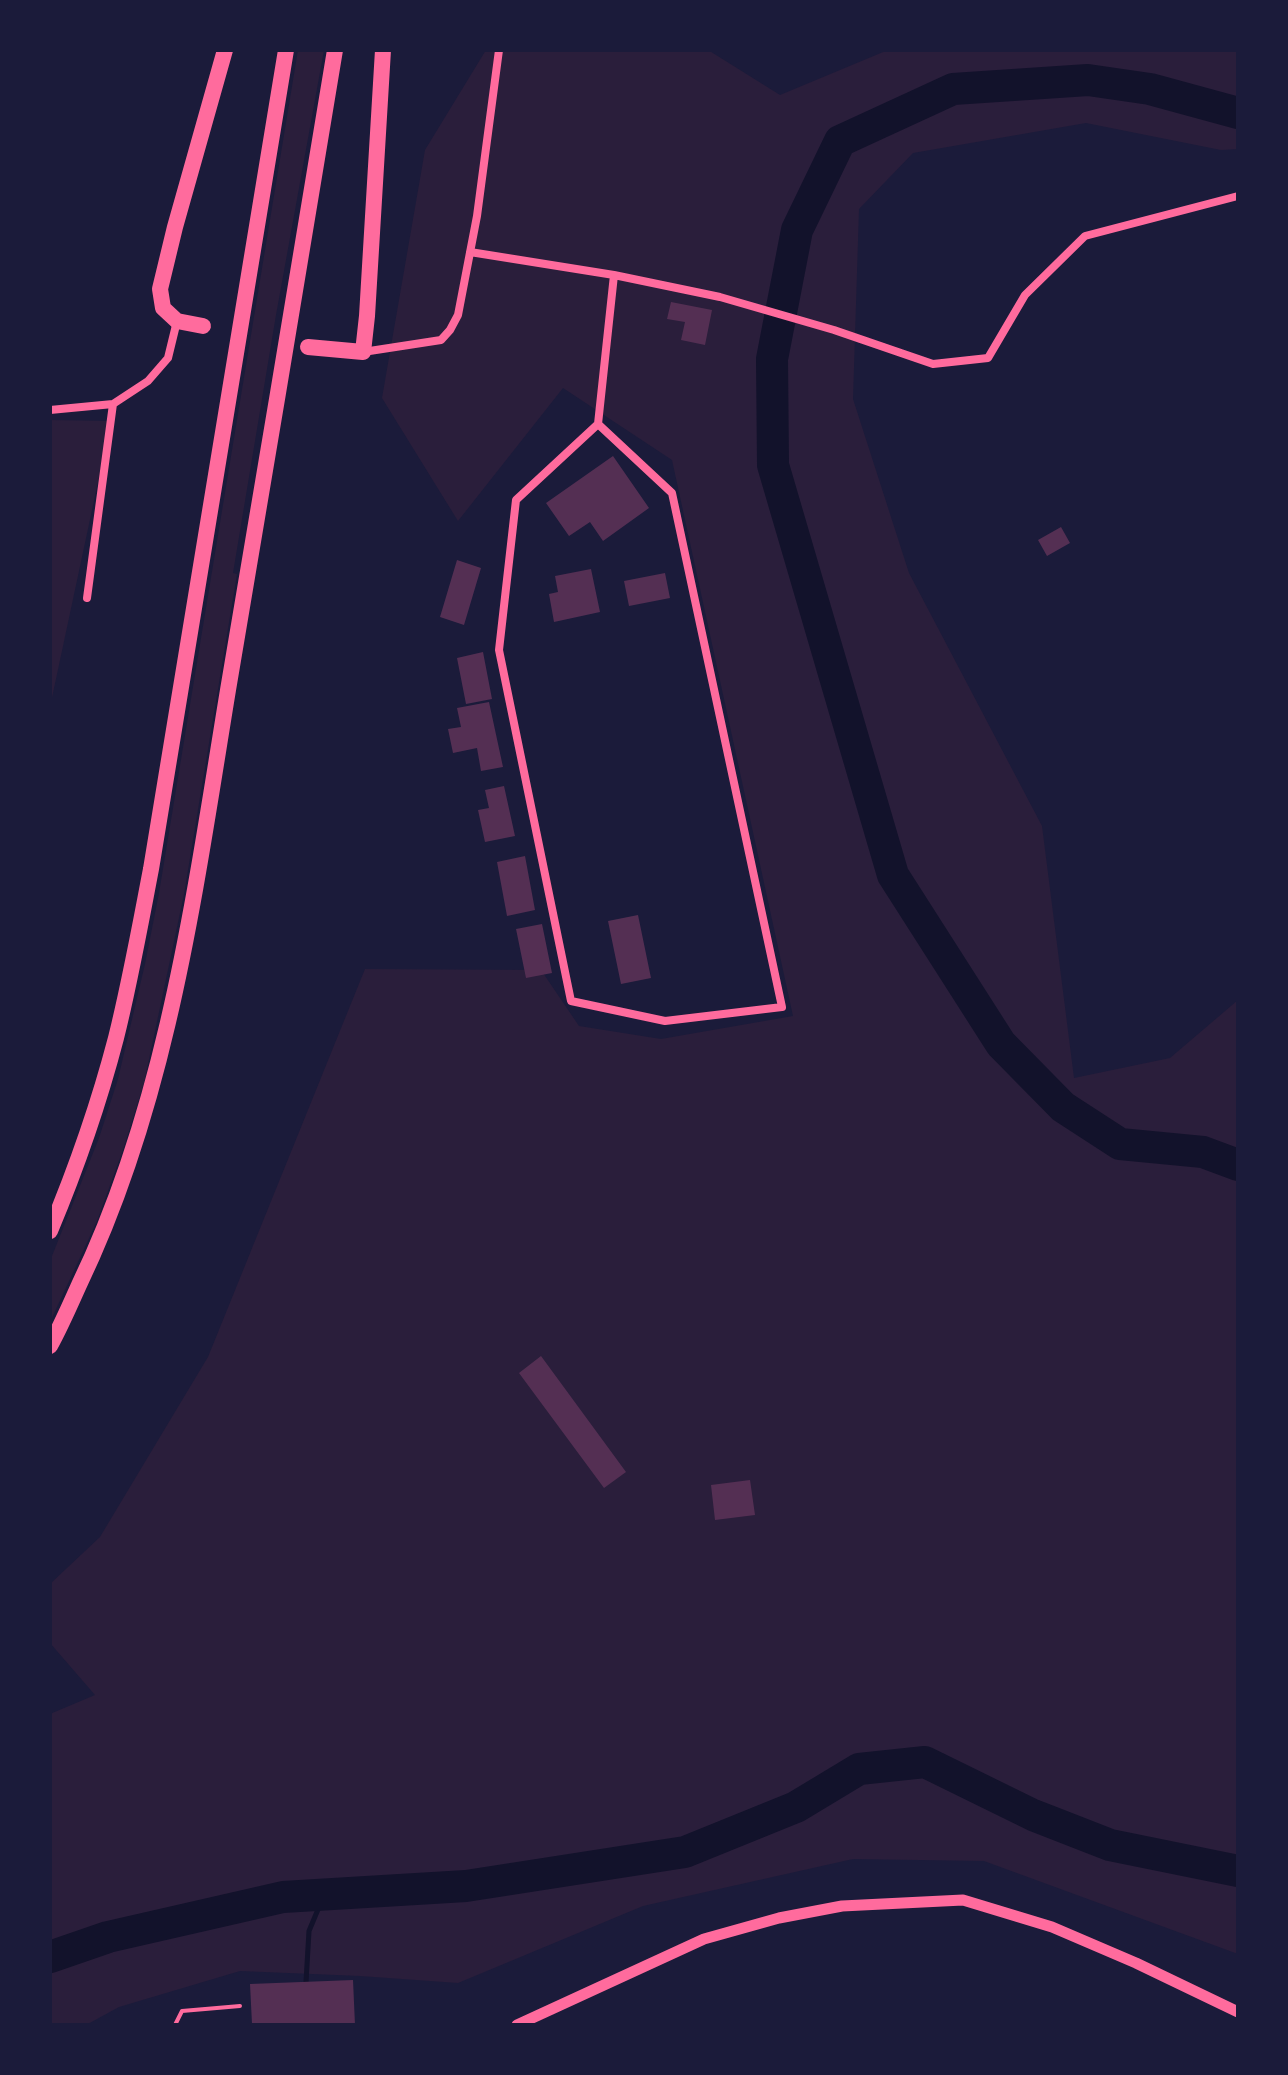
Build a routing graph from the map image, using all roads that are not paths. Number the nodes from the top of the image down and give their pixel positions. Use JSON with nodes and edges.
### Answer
{"nodes":[{"id":1,"x":225,"y":50,"type":"edge"},
{"id":2,"x":286,"y":50,"type":"edge"},
{"id":3,"x":335,"y":50,"type":"edge"},
{"id":4,"x":383,"y":50,"type":"edge"},
{"id":5,"x":499,"y":50,"type":"edge"},
{"id":6,"x":1238,"y":196,"type":"edge"},
{"id":7,"x":470,"y":252,"type":"junction"},
{"id":8,"x":614,"y":275,"type":"junction"},
{"id":9,"x":177,"y":321,"type":"junction"},
{"id":10,"x":203,"y":326,"type":"dead end"},
{"id":11,"x":308,"y":347,"type":"dead end"},
{"id":12,"x":363,"y":352,"type":"junction"},
{"id":13,"x":113,"y":404,"type":"junction"},
{"id":14,"x":50,"y":410,"type":"edge"},
{"id":15,"x":598,"y":424,"type":"junction"},
{"id":16,"x":87,"y":598,"type":"dead end"},
{"id":17,"x":50,"y":1231,"type":"edge"},
{"id":18,"x":50,"y":1346,"type":"edge"},
{"id":19,"x":240,"y":2006,"type":"dead end"},
{"id":20,"x":1238,"y":2012,"type":"edge"},
{"id":21,"x":175,"y":2025,"type":"edge"},
{"id":22,"x":517,"y":2025,"type":"edge"}],
"edges":[{"from":1,"to":9,"type":"highway"},
{"from":2,"to":17,"type":"highway"},
{"from":3,"to":18,"type":"highway"},
{"from":4,"to":12,"type":"highway"},
{"from":5,"to":7,"type":"street"},
{"from":6,"to":8,"type":"street"},
{"from":7,"to":8,"type":"street"},
{"from":7,"to":12,"type":"street"},
{"from":8,"to":15,"type":"street"},
{"from":9,"to":10,"type":"highway"},
{"from":9,"to":13,"type":"street"},
{"from":11,"to":12,"type":"highway"},
{"from":13,"to":14,"type":"street"},
{"from":13,"to":16,"type":"street"},
{"from":15,"to":15,"type":"street"},
{"from":19,"to":21,"type":"lane"},
{"from":20,"to":22,"type":"street"}]}
